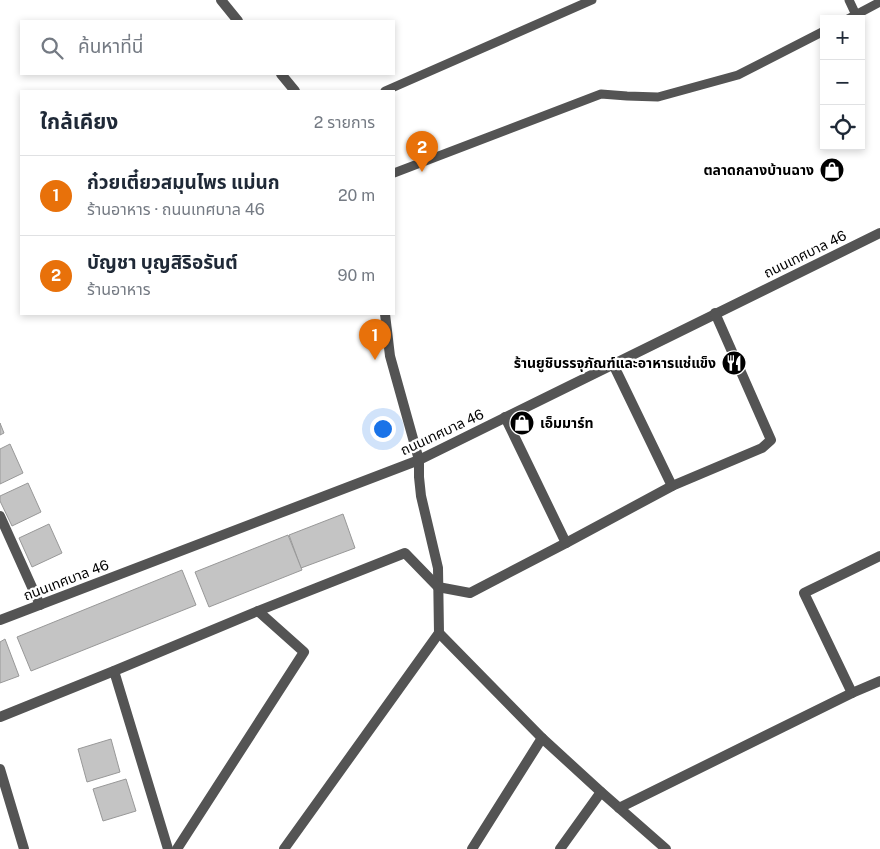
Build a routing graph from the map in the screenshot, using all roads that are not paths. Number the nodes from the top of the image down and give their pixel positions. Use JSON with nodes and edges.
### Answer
{"nodes":[{"id":1,"x":221,"y":0,"type":"edge"},
{"id":2,"x":592,"y":0,"type":"edge"},
{"id":3,"x":849,"y":0,"type":"edge"},
{"id":4,"x":880,"y":2,"type":"edge"},
{"id":5,"x":852,"y":15,"type":"edge"},
{"id":6,"x":856,"y":15,"type":"edge"},
{"id":7,"x":237,"y":20,"type":"edge"},
{"id":8,"x":820,"y":33,"type":"edge"},
{"id":9,"x":282,"y":75,"type":"edge"},
{"id":10,"x":294,"y":90,"type":"edge"},
{"id":11,"x":387,"y":90,"type":"edge"},
{"id":12,"x":395,"y":173,"type":"edge"},
{"id":13,"x":880,"y":233,"type":"edge"},
{"id":14,"x":715,"y":314,"type":"junction"},
{"id":15,"x":386,"y":315,"type":"edge"},
{"id":16,"x":613,"y":364,"type":"junction"},
{"id":17,"x":505,"y":417,"type":"junction"},
{"id":18,"x":419,"y":460,"type":"junction"},
{"id":19,"x":672,"y":486,"type":"junction"},
{"id":20,"x":0,"y":516,"type":"edge"},
{"id":21,"x":566,"y":543,"type":"junction"},
{"id":22,"x":880,"y":556,"type":"edge"},
{"id":23,"x":438,"y":587,"type":"junction"},
{"id":24,"x":40,"y":605,"type":"junction"},
{"id":25,"x":258,"y":611,"type":"junction"},
{"id":26,"x":0,"y":620,"type":"edge"},
{"id":27,"x":439,"y":634,"type":"junction"},
{"id":28,"x":114,"y":671,"type":"junction"},
{"id":29,"x":880,"y":681,"type":"edge"},
{"id":30,"x":852,"y":694,"type":"junction"},
{"id":31,"x":0,"y":716,"type":"edge"},
{"id":32,"x":542,"y":738,"type":"junction"},
{"id":33,"x":0,"y":769,"type":"edge"},
{"id":34,"x":601,"y":792,"type":"junction"},
{"id":35,"x":619,"y":808,"type":"junction"},
{"id":36,"x":24,"y":849,"type":"edge"},
{"id":37,"x":168,"y":849,"type":"edge"},
{"id":38,"x":177,"y":849,"type":"edge"},
{"id":39,"x":284,"y":849,"type":"edge"},
{"id":40,"x":472,"y":849,"type":"edge"},
{"id":41,"x":560,"y":849,"type":"edge"},
{"id":42,"x":666,"y":849,"type":"edge"}],
"edges":[{"from":1,"to":7,"type":"street"},
{"from":2,"to":11,"type":"lane"},
{"from":3,"to":5,"type":"lane"},
{"from":4,"to":6,"type":"lane"},
{"from":8,"to":12,"type":"lane"},
{"from":9,"to":10,"type":"street"},
{"from":13,"to":14,"type":"street","name":"ถนนเทศบาล 46"},
{"from":14,"to":16,"type":"street","name":"ถนนเทศบาล 46"},
{"from":14,"to":19,"type":"street"},
{"from":15,"to":18,"type":"street"},
{"from":16,"to":17,"type":"street","name":"ถนนเทศบาล 46"},
{"from":16,"to":19,"type":"street"},
{"from":17,"to":18,"type":"street","name":"ถนนเทศบาล 46"},
{"from":17,"to":21,"type":"street"},
{"from":18,"to":23,"type":"street"},
{"from":18,"to":24,"type":"street","name":"ถนนเทศบาล 46"},
{"from":19,"to":21,"type":"street"},
{"from":20,"to":24,"type":"street"},
{"from":21,"to":23,"type":"street"},
{"from":22,"to":30,"type":"street"},
{"from":23,"to":25,"type":"street"},
{"from":23,"to":27,"type":"street"},
{"from":24,"to":26,"type":"street","name":"ถนนเทศบาล 46"},
{"from":25,"to":28,"type":"street"},
{"from":25,"to":38,"type":"street"},
{"from":27,"to":32,"type":"street"},
{"from":27,"to":39,"type":"street"},
{"from":28,"to":31,"type":"street"},
{"from":28,"to":37,"type":"street"},
{"from":29,"to":30,"type":"street"},
{"from":30,"to":35,"type":"street"},
{"from":32,"to":34,"type":"street"},
{"from":32,"to":40,"type":"street"},
{"from":33,"to":36,"type":"street"},
{"from":34,"to":35,"type":"street"},
{"from":34,"to":41,"type":"street"},
{"from":35,"to":42,"type":"street"}]}
